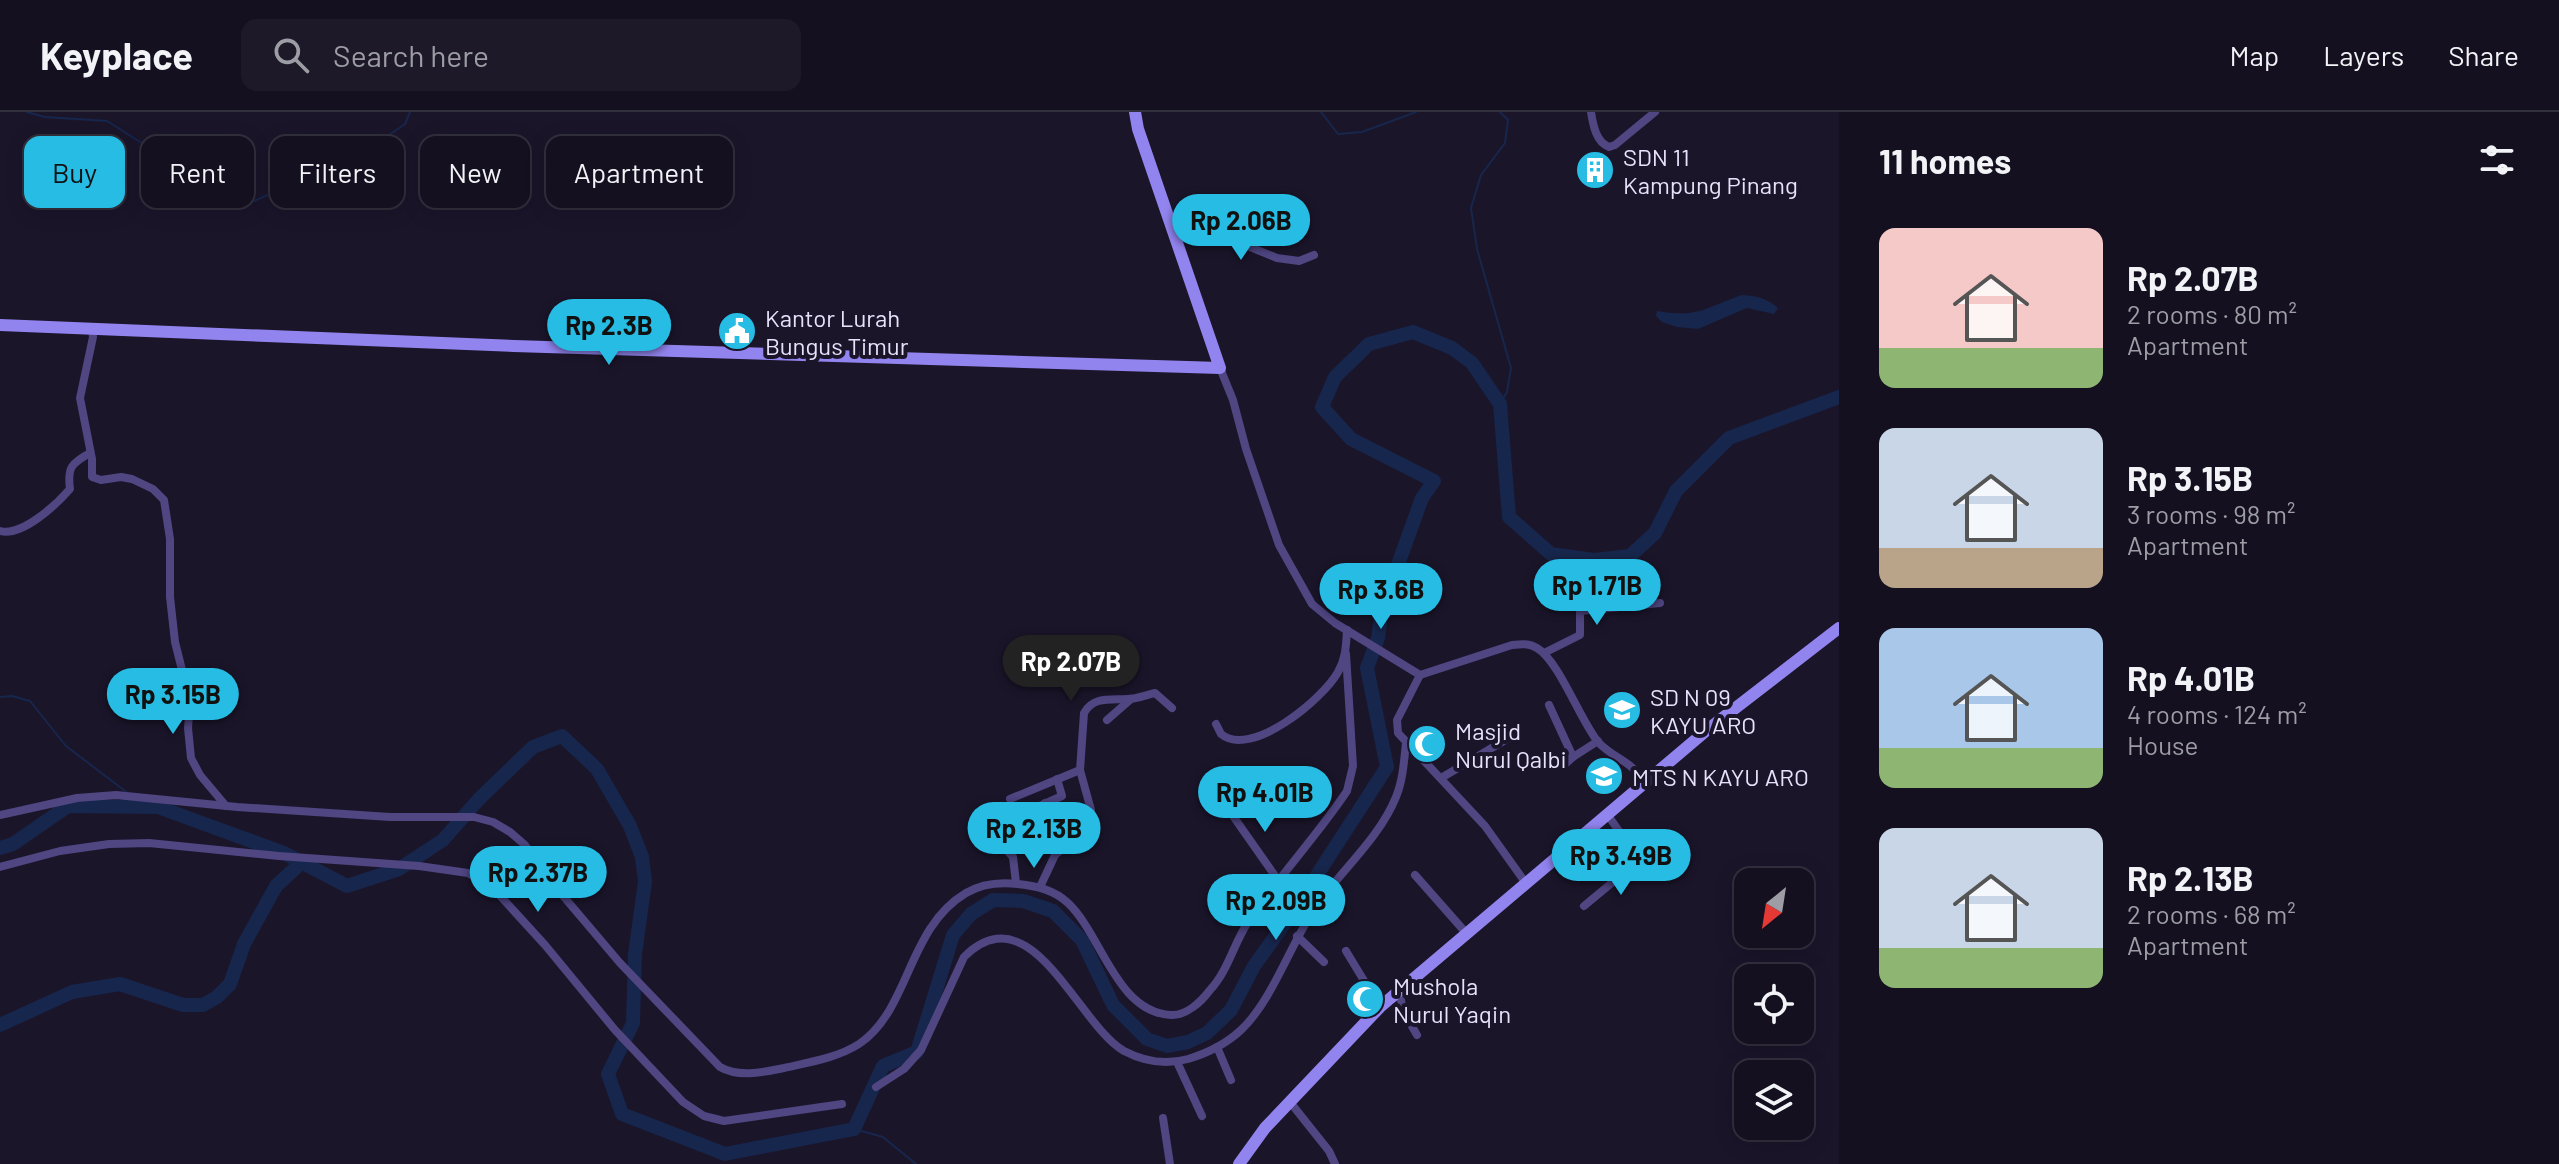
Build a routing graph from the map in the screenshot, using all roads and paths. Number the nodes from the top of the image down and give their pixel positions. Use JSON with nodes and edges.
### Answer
{"nodes":[{"id":1,"x":1135,"y":112,"type":"edge"},
{"id":2,"x":1591,"y":112,"type":"edge"},
{"id":3,"x":1655,"y":112,"type":"edge"},
{"id":4,"x":1169,"y":219,"type":"junction"},
{"id":5,"x":1314,"y":255,"type":"dead end"},
{"id":6,"x":0,"y":325,"type":"edge"},
{"id":7,"x":92,"y":329,"type":"junction"},
{"id":8,"x":1220,"y":368,"type":"junction"},
{"id":9,"x":90,"y":453,"type":"junction"},
{"id":10,"x":0,"y":531,"type":"edge"},
{"id":11,"x":1660,"y":603,"type":"dead end"},
{"id":12,"x":1839,"y":628,"type":"edge"},
{"id":13,"x":1351,"y":632,"type":"junction"},
{"id":14,"x":1544,"y":653,"type":"junction"},
{"id":15,"x":1346,"y":654,"type":"junction"},
{"id":16,"x":1420,"y":675,"type":"junction"},
{"id":17,"x":1131,"y":699,"type":"junction"},
{"id":18,"x":1549,"y":705,"type":"dead end"},
{"id":19,"x":1172,"y":708,"type":"dead end"},
{"id":20,"x":1107,"y":720,"type":"dead end"},
{"id":21,"x":1216,"y":724,"type":"dead end"},
{"id":22,"x":1507,"y":739,"type":"dead end"},
{"id":23,"x":1598,"y":741,"type":"junction"},
{"id":24,"x":1406,"y":743,"type":"junction"},
{"id":25,"x":1573,"y":757,"type":"junction"},
{"id":26,"x":1563,"y":766,"type":"dead end"},
{"id":27,"x":1080,"y":770,"type":"junction"},
{"id":28,"x":1441,"y":778,"type":"junction"},
{"id":29,"x":1057,"y":779,"type":"junction"},
{"id":30,"x":1645,"y":782,"type":"junction"},
{"id":31,"x":1010,"y":799,"type":"dead end"},
{"id":32,"x":1045,"y":803,"type":"junction"},
{"id":33,"x":226,"y":806,"type":"junction"},
{"id":34,"x":1226,"y":806,"type":"dead end"},
{"id":35,"x":1031,"y":810,"type":"dead end"},
{"id":36,"x":1607,"y":814,"type":"junction"},
{"id":37,"x":0,"y":815,"type":"edge"},
{"id":38,"x":1055,"y":820,"type":"dead end"},
{"id":39,"x":999,"y":833,"type":"dead end"},
{"id":40,"x":0,"y":867,"type":"edge"},
{"id":41,"x":1415,"y":875,"type":"dead end"},
{"id":42,"x":1278,"y":880,"type":"junction"},
{"id":43,"x":1016,"y":882,"type":"junction"},
{"id":44,"x":1525,"y":882,"type":"junction"},
{"id":45,"x":1040,"y":887,"type":"junction"},
{"id":46,"x":1584,"y":906,"type":"dead end"},
{"id":47,"x":1467,"y":934,"type":"junction"},
{"id":48,"x":1297,"y":936,"type":"junction"},
{"id":49,"x":1346,"y":951,"type":"dead end"},
{"id":50,"x":1324,"y":962,"type":"dead end"},
{"id":51,"x":1399,"y":990,"type":"junction"},
{"id":52,"x":1380,"y":1007,"type":"junction"},
{"id":53,"x":1417,"y":1035,"type":"dead end"},
{"id":54,"x":1218,"y":1048,"type":"junction"},
{"id":55,"x":1178,"y":1064,"type":"junction"},
{"id":56,"x":1231,"y":1080,"type":"dead end"},
{"id":57,"x":876,"y":1087,"type":"dead end"},
{"id":58,"x":1290,"y":1102,"type":"junction"},
{"id":59,"x":842,"y":1104,"type":"dead end"},
{"id":60,"x":1202,"y":1116,"type":"dead end"},
{"id":61,"x":1163,"y":1118,"type":"dead end"},
{"id":62,"x":1170,"y":1164,"type":"edge"},
{"id":63,"x":1239,"y":1164,"type":"edge"},
{"id":64,"x":1335,"y":1164,"type":"edge"}],
"edges":[{"from":1,"to":4,"type":"street"},
{"from":2,"to":3,"type":"street"},
{"from":4,"to":5,"type":"street"},
{"from":4,"to":8,"type":"street"},
{"from":6,"to":7,"type":"street"},
{"from":7,"to":8,"type":"street"},
{"from":7,"to":9,"type":"street"},
{"from":8,"to":13,"type":"street"},
{"from":9,"to":10,"type":"street"},
{"from":9,"to":33,"type":"street"},
{"from":11,"to":14,"type":"street"},
{"from":12,"to":30,"type":"street"},
{"from":13,"to":15,"type":"street"},
{"from":13,"to":16,"type":"street"},
{"from":14,"to":16,"type":"street"},
{"from":14,"to":23,"type":"street"},
{"from":15,"to":21,"type":"street"},
{"from":15,"to":42,"type":"street"},
{"from":16,"to":24,"type":"street"},
{"from":17,"to":19,"type":"street"},
{"from":17,"to":20,"type":"street"},
{"from":17,"to":27,"type":"street"},
{"from":18,"to":25,"type":"street"},
{"from":22,"to":28,"type":"street"},
{"from":23,"to":25,"type":"street"},
{"from":23,"to":30,"type":"street"},
{"from":24,"to":28,"type":"street"},
{"from":24,"to":48,"type":"street"},
{"from":25,"to":26,"type":"street"},
{"from":27,"to":29,"type":"street"},
{"from":27,"to":45,"type":"street"},
{"from":28,"to":44,"type":"street"},
{"from":29,"to":31,"type":"street"},
{"from":29,"to":32,"type":"street"},
{"from":30,"to":36,"type":"street"},
{"from":32,"to":35,"type":"street"},
{"from":32,"to":38,"type":"street"},
{"from":33,"to":37,"type":"street"},
{"from":33,"to":43,"type":"street"},
{"from":34,"to":42,"type":"street"},
{"from":36,"to":44,"type":"street"},
{"from":36,"to":46,"type":"street"},
{"from":39,"to":43,"type":"street"},
{"from":40,"to":59,"type":"street"},
{"from":41,"to":47,"type":"street"},
{"from":42,"to":45,"type":"street"},
{"from":43,"to":45,"type":"street"},
{"from":44,"to":47,"type":"street"},
{"from":47,"to":51,"type":"street"},
{"from":48,"to":50,"type":"street"},
{"from":48,"to":54,"type":"street"},
{"from":49,"to":52,"type":"street"},
{"from":51,"to":52,"type":"street"},
{"from":51,"to":53,"type":"street"},
{"from":52,"to":58,"type":"street"},
{"from":54,"to":55,"type":"street"},
{"from":54,"to":56,"type":"street"},
{"from":55,"to":57,"type":"street"},
{"from":55,"to":60,"type":"street"},
{"from":58,"to":63,"type":"street"},
{"from":58,"to":64,"type":"street"},
{"from":61,"to":62,"type":"street"}]}
